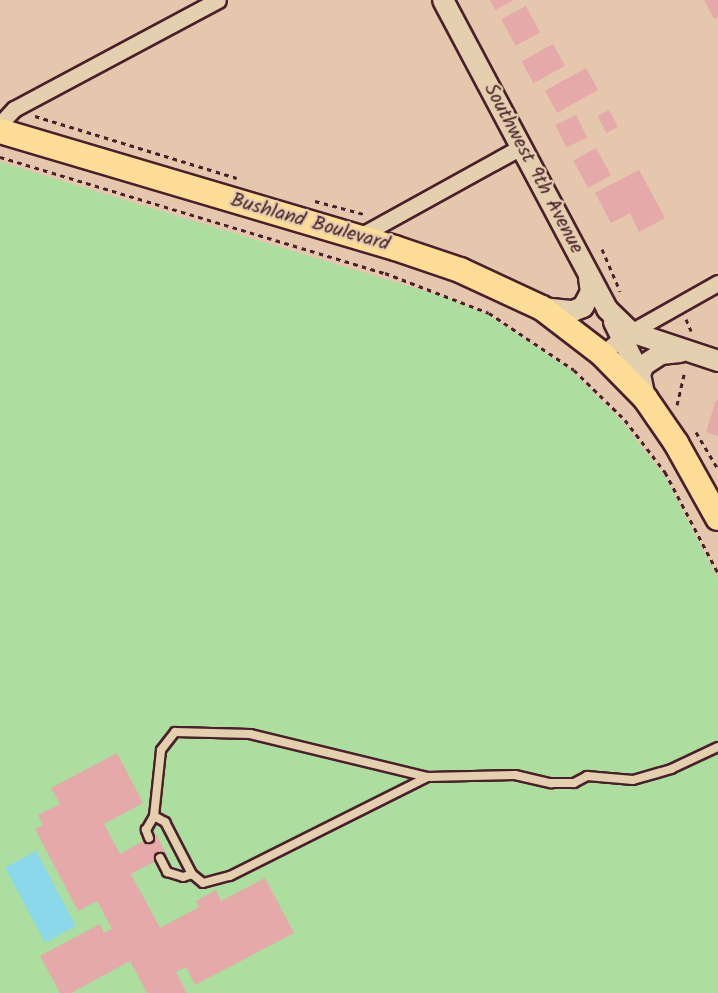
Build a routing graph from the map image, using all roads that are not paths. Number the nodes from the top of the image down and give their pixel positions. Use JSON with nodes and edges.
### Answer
{"nodes":[{"id":1,"x":218,"y":0,"type":"edge"},
{"id":2,"x":444,"y":0,"type":"edge"},
{"id":3,"x":0,"y":124,"type":"edge"},
{"id":4,"x":0,"y":131,"type":"edge"},
{"id":5,"x":521,"y":147,"type":"junction"},
{"id":6,"x":358,"y":237,"type":"junction"},
{"id":7,"x":589,"y":276,"type":"junction"},
{"id":8,"x":718,"y":283,"type":"edge"},
{"id":9,"x":542,"y":308,"type":"junction"},
{"id":10,"x":626,"y":334,"type":"junction"},
{"id":11,"x":687,"y":352,"type":"junction"},
{"id":12,"x":602,"y":354,"type":"junction"},
{"id":13,"x":718,"y":361,"type":"edge"},
{"id":14,"x":640,"y":374,"type":"junction"},
{"id":15,"x":645,"y":398,"type":"junction"},
{"id":16,"x":718,"y":518,"type":"edge"},
{"id":17,"x":718,"y":747,"type":"edge"},
{"id":18,"x":428,"y":777,"type":"junction"},
{"id":19,"x":154,"y":816,"type":"junction"},
{"id":20,"x":149,"y":838,"type":"dead end"},
{"id":21,"x":160,"y":858,"type":"dead end"},
{"id":22,"x":192,"y":874,"type":"junction"}],
"edges":[{"from":1,"to":3,"type":"street"},
{"from":2,"to":5,"type":"street","name":"Southwest 9th Avenue"},
{"from":4,"to":6,"type":"main road","name":"Bushland Boulevard"},
{"from":5,"to":6,"type":"street"},
{"from":5,"to":7,"type":"street","name":"Southwest 9th Avenue"},
{"from":6,"to":9,"type":"main road","name":"Bushland Boulevard"},
{"from":7,"to":9,"type":"street"},
{"from":7,"to":10,"type":"street","name":"Southwest 9th Avenue"},
{"from":8,"to":10,"type":"street"},
{"from":9,"to":12,"type":"main road","name":"Bushland Boulevard"},
{"from":10,"to":11,"type":"street"},
{"from":10,"to":12,"type":"street"},
{"from":10,"to":14,"type":"street"},
{"from":11,"to":13,"type":"street"},
{"from":11,"to":14,"type":"street"},
{"from":12,"to":15,"type":"main road"},
{"from":14,"to":15,"type":"street"},
{"from":15,"to":16,"type":"main road"},
{"from":17,"to":18,"type":"lane"},
{"from":18,"to":19,"type":"lane"},
{"from":18,"to":22,"type":"lane"},
{"from":19,"to":20,"type":"lane"},
{"from":19,"to":22,"type":"lane"},
{"from":21,"to":22,"type":"lane"}]}
